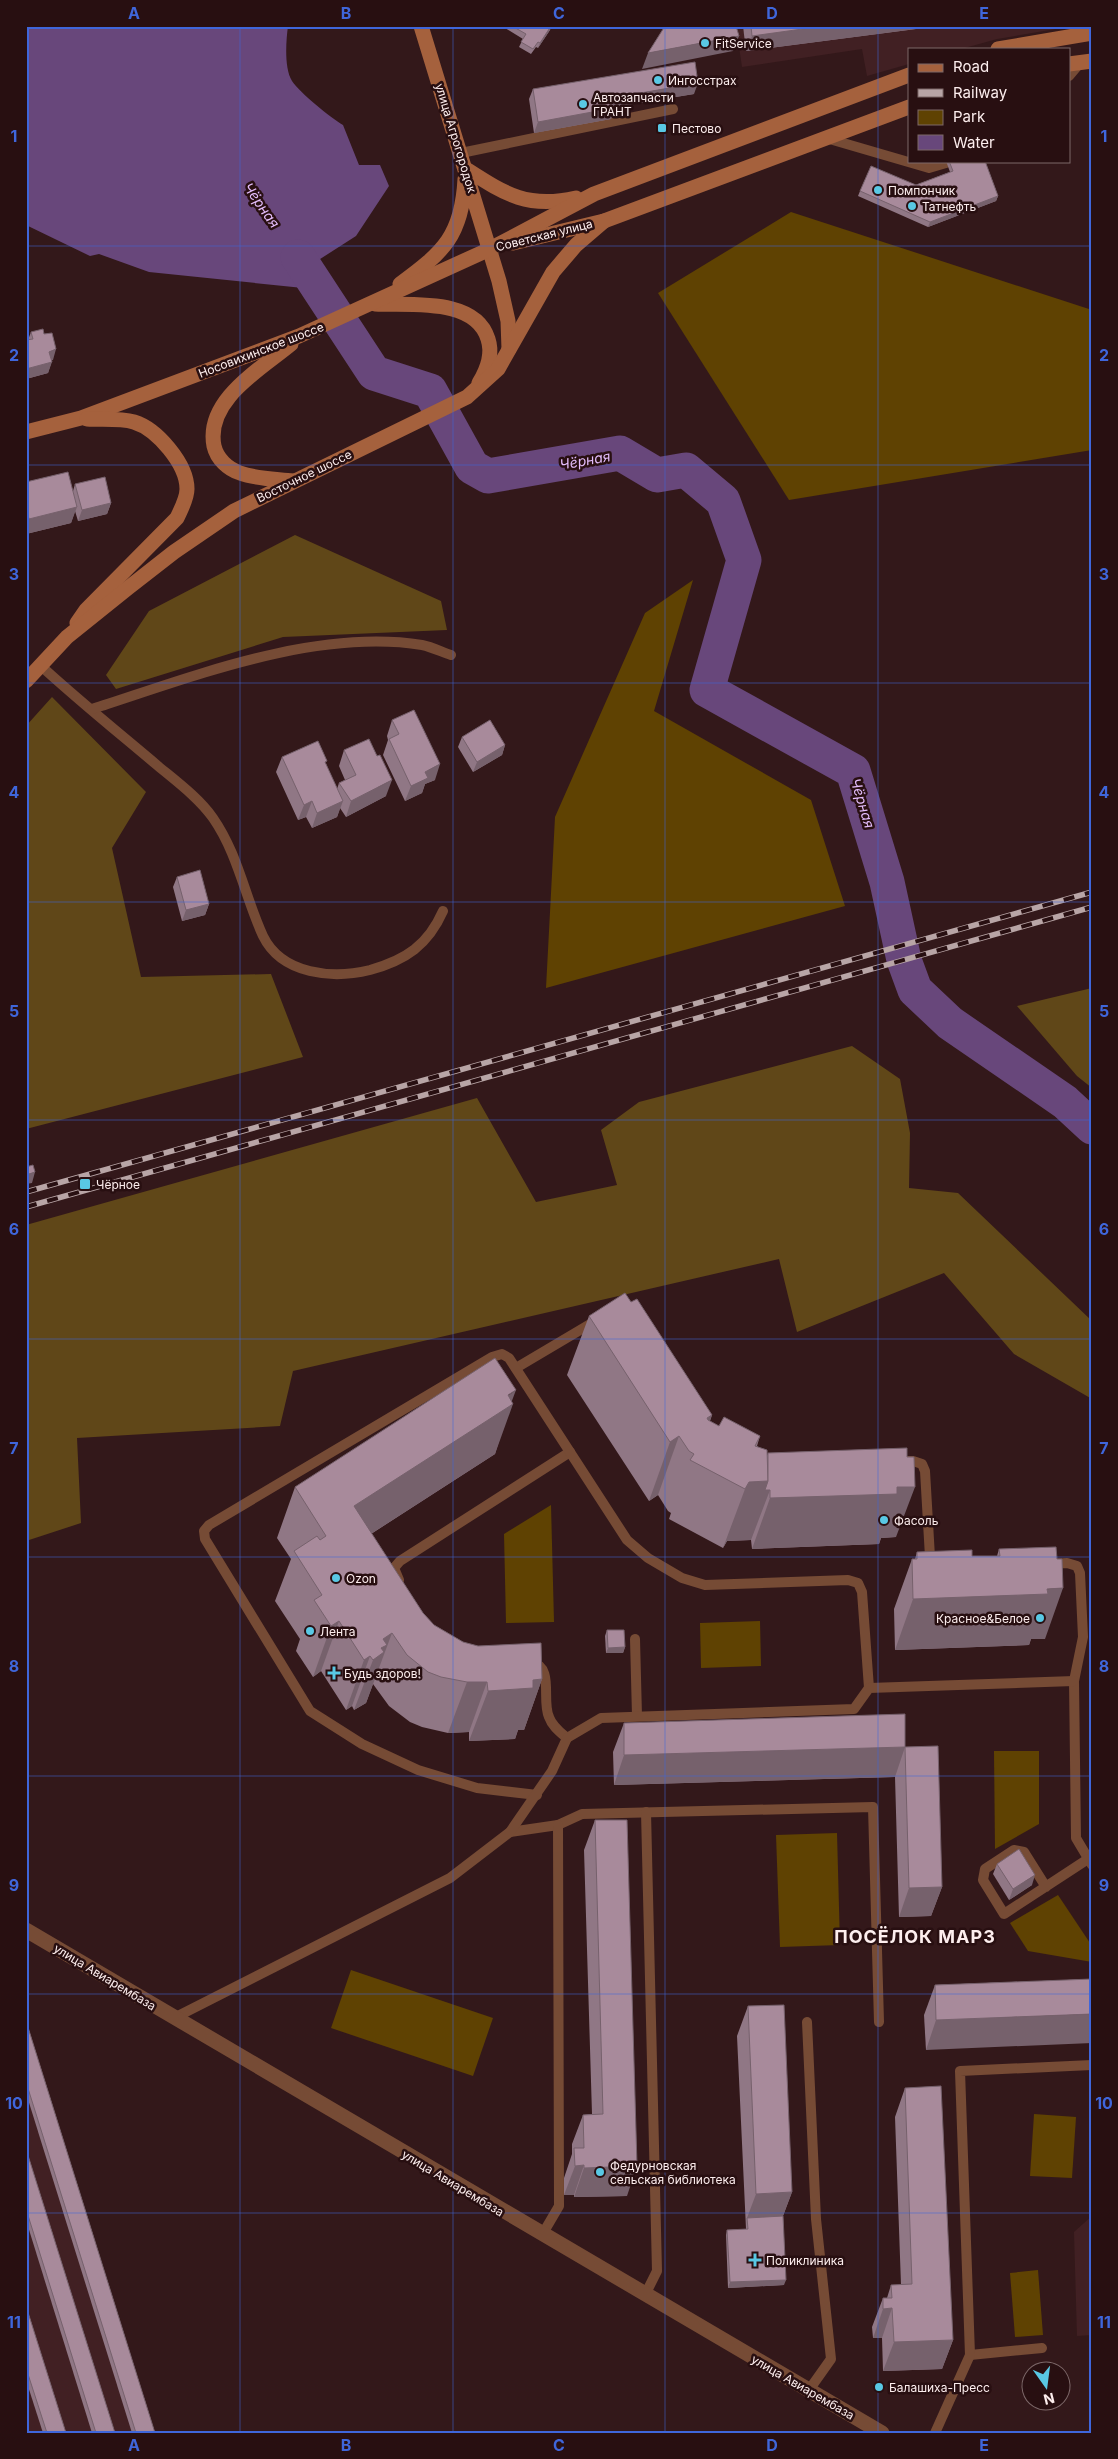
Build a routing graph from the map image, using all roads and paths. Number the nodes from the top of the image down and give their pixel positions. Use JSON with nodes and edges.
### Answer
{"nodes":[{"id":1,"x":422,"y":26,"type":"edge"},
{"id":2,"x":1092,"y":32,"type":"edge"},
{"id":3,"x":1004,"y":48,"type":"edge"},
{"id":4,"x":1080,"y":63,"type":"edge"},
{"id":5,"x":1070,"y":75,"type":"edge"},
{"id":6,"x":908,"y":76,"type":"edge"},
{"id":7,"x":908,"y":107,"type":"edge"},
{"id":8,"x":673,"y":109,"type":"dead end"},
{"id":9,"x":825,"y":137,"type":"junction"},
{"id":10,"x":461,"y":153,"type":"junction"},
{"id":11,"x":908,"y":162,"type":"edge"},
{"id":12,"x":909,"y":162,"type":"edge"},
{"id":13,"x":946,"y":162,"type":"dead end"},
{"id":14,"x":466,"y":169,"type":"junction"},
{"id":15,"x":594,"y":194,"type":"junction"},
{"id":16,"x":604,"y":221,"type":"junction"},
{"id":17,"x":490,"y":249,"type":"junction"},
{"id":18,"x":373,"y":304,"type":"junction"},
{"id":19,"x":299,"y":336,"type":"junction"},
{"id":20,"x":509,"y":350,"type":"junction"},
{"id":21,"x":463,"y":398,"type":"junction"},
{"id":22,"x":81,"y":418,"type":"junction"},
{"id":23,"x":26,"y":432,"type":"edge"},
{"id":24,"x":293,"y":481,"type":"junction"},
{"id":25,"x":68,"y":637,"type":"junction"},
{"id":26,"x":451,"y":655,"type":"dead end"},
{"id":27,"x":40,"y":665,"type":"junction"},
{"id":28,"x":26,"y":681,"type":"edge"},
{"id":29,"x":92,"y":709,"type":"junction"},
{"id":30,"x":443,"y":910,"type":"dead end"},
{"id":31,"x":602,"y":1316,"type":"edge"},
{"id":32,"x":516,"y":1368,"type":"junction"},
{"id":33,"x":570,"y":1452,"type":"junction"},
{"id":34,"x":894,"y":1462,"type":"edge"},
{"id":35,"x":1039,"y":1564,"type":"edge"},
{"id":36,"x":943,"y":1568,"type":"edge"},
{"id":37,"x":404,"y":1587,"type":"edge"},
{"id":38,"x":1092,"y":1627,"type":"edge"},
{"id":39,"x":1087,"y":1637,"type":"edge"},
{"id":40,"x":635,"y":1639,"type":"dead end"},
{"id":41,"x":524,"y":1662,"type":"edge"},
{"id":42,"x":1074,"y":1681,"type":"junction"},
{"id":43,"x":868,"y":1688,"type":"junction"},
{"id":44,"x":637,"y":1716,"type":"junction"},
{"id":45,"x":567,"y":1738,"type":"junction"},
{"id":46,"x":537,"y":1796,"type":"junction"},
{"id":47,"x":646,"y":1812,"type":"junction"},
{"id":48,"x":558,"y":1825,"type":"junction"},
{"id":49,"x":510,"y":1832,"type":"junction"},
{"id":50,"x":1090,"y":1862,"type":"edge"},
{"id":51,"x":1046,"y":1887,"type":"junction"},
{"id":52,"x":26,"y":1930,"type":"edge"},
{"id":53,"x":174,"y":2018,"type":"junction"},
{"id":54,"x":807,"y":2022,"type":"dead end"},
{"id":55,"x":879,"y":2022,"type":"dead end"},
{"id":56,"x":1092,"y":2065,"type":"edge"},
{"id":57,"x":542,"y":2235,"type":"junction"},
{"id":58,"x":645,"y":2295,"type":"junction"},
{"id":59,"x":1042,"y":2348,"type":"dead end"},
{"id":60,"x":970,"y":2355,"type":"junction"},
{"id":61,"x":809,"y":2390,"type":"junction"},
{"id":62,"x":882,"y":2433,"type":"edge"},
{"id":63,"x":935,"y":2433,"type":"edge"}],
"edges":[{"from":1,"to":10,"type":"main road","name":"улица Агрогородок"},
{"from":2,"to":3,"type":"main road"},
{"from":4,"to":5,"type":"lane"},
{"from":6,"to":15,"type":"main road","name":"Советская улица"},
{"from":7,"to":9,"type":"main road","name":"Советская улица"},
{"from":8,"to":10,"type":"lane"},
{"from":9,"to":11,"type":"lane"},
{"from":9,"to":16,"type":"main road","name":"Советская улица"},
{"from":10,"to":14,"type":"main road","name":"улица Агрогородок"},
{"from":12,"to":13,"type":"lane"},
{"from":14,"to":15,"type":"main road"},
{"from":14,"to":17,"type":"main road","name":"улица Агрогородок"},
{"from":14,"to":18,"type":"main road"},
{"from":15,"to":17,"type":"main road","name":"Советская улица"},
{"from":16,"to":17,"type":"main road","name":"Советская улица"},
{"from":16,"to":20,"type":"main road","name":"Восточное шоссе"},
{"from":17,"to":18,"type":"main road","name":"Носовихинское шоссе"},
{"from":17,"to":20,"type":"main road"},
{"from":18,"to":19,"type":"main road","name":"Носовихинское шоссе"},
{"from":18,"to":21,"type":"main road"},
{"from":19,"to":22,"type":"main road","name":"Носовихинское шоссе"},
{"from":19,"to":24,"type":"main road"},
{"from":20,"to":21,"type":"main road","name":"Восточное шоссе"},
{"from":21,"to":24,"type":"main road","name":"Восточное шоссе"},
{"from":22,"to":23,"type":"main road","name":"Носовихинское шоссе"},
{"from":22,"to":25,"type":"main road"},
{"from":24,"to":25,"type":"main road","name":"Восточное шоссе"},
{"from":25,"to":27,"type":"main road","name":"Восточное шоссе"},
{"from":26,"to":29,"type":"lane"},
{"from":27,"to":28,"type":"main road","name":"Восточное шоссе"},
{"from":27,"to":29,"type":"lane"},
{"from":29,"to":30,"type":"lane"},
{"from":31,"to":32,"type":"lane"},
{"from":32,"to":33,"type":"lane"},
{"from":32,"to":46,"type":"lane"},
{"from":33,"to":37,"type":"lane"},
{"from":33,"to":43,"type":"lane"},
{"from":34,"to":36,"type":"lane"},
{"from":35,"to":39,"type":"lane"},
{"from":38,"to":39,"type":"lane"},
{"from":39,"to":42,"type":"lane"},
{"from":40,"to":44,"type":"lane"},
{"from":41,"to":45,"type":"lane"},
{"from":42,"to":43,"type":"lane"},
{"from":42,"to":50,"type":"lane"},
{"from":43,"to":44,"type":"lane"},
{"from":44,"to":45,"type":"lane"},
{"from":45,"to":46,"type":"lane"},
{"from":46,"to":49,"type":"lane"},
{"from":47,"to":48,"type":"lane"},
{"from":47,"to":55,"type":"lane"},
{"from":47,"to":58,"type":"lane"},
{"from":48,"to":49,"type":"lane"},
{"from":48,"to":57,"type":"lane"},
{"from":49,"to":53,"type":"lane"},
{"from":50,"to":51,"type":"lane"},
{"from":51,"to":51,"type":"lane"},
{"from":52,"to":53,"type":"street","name":"улица Авиарембаза"},
{"from":53,"to":57,"type":"street","name":"улица Авиарембаза"},
{"from":54,"to":61,"type":"lane"},
{"from":56,"to":60,"type":"lane"},
{"from":57,"to":58,"type":"street","name":"улица Авиарембаза"},
{"from":58,"to":61,"type":"street","name":"улица Авиарембаза"},
{"from":59,"to":60,"type":"lane"},
{"from":60,"to":63,"type":"lane"},
{"from":61,"to":62,"type":"street","name":"улица Авиарембаза"}]}
